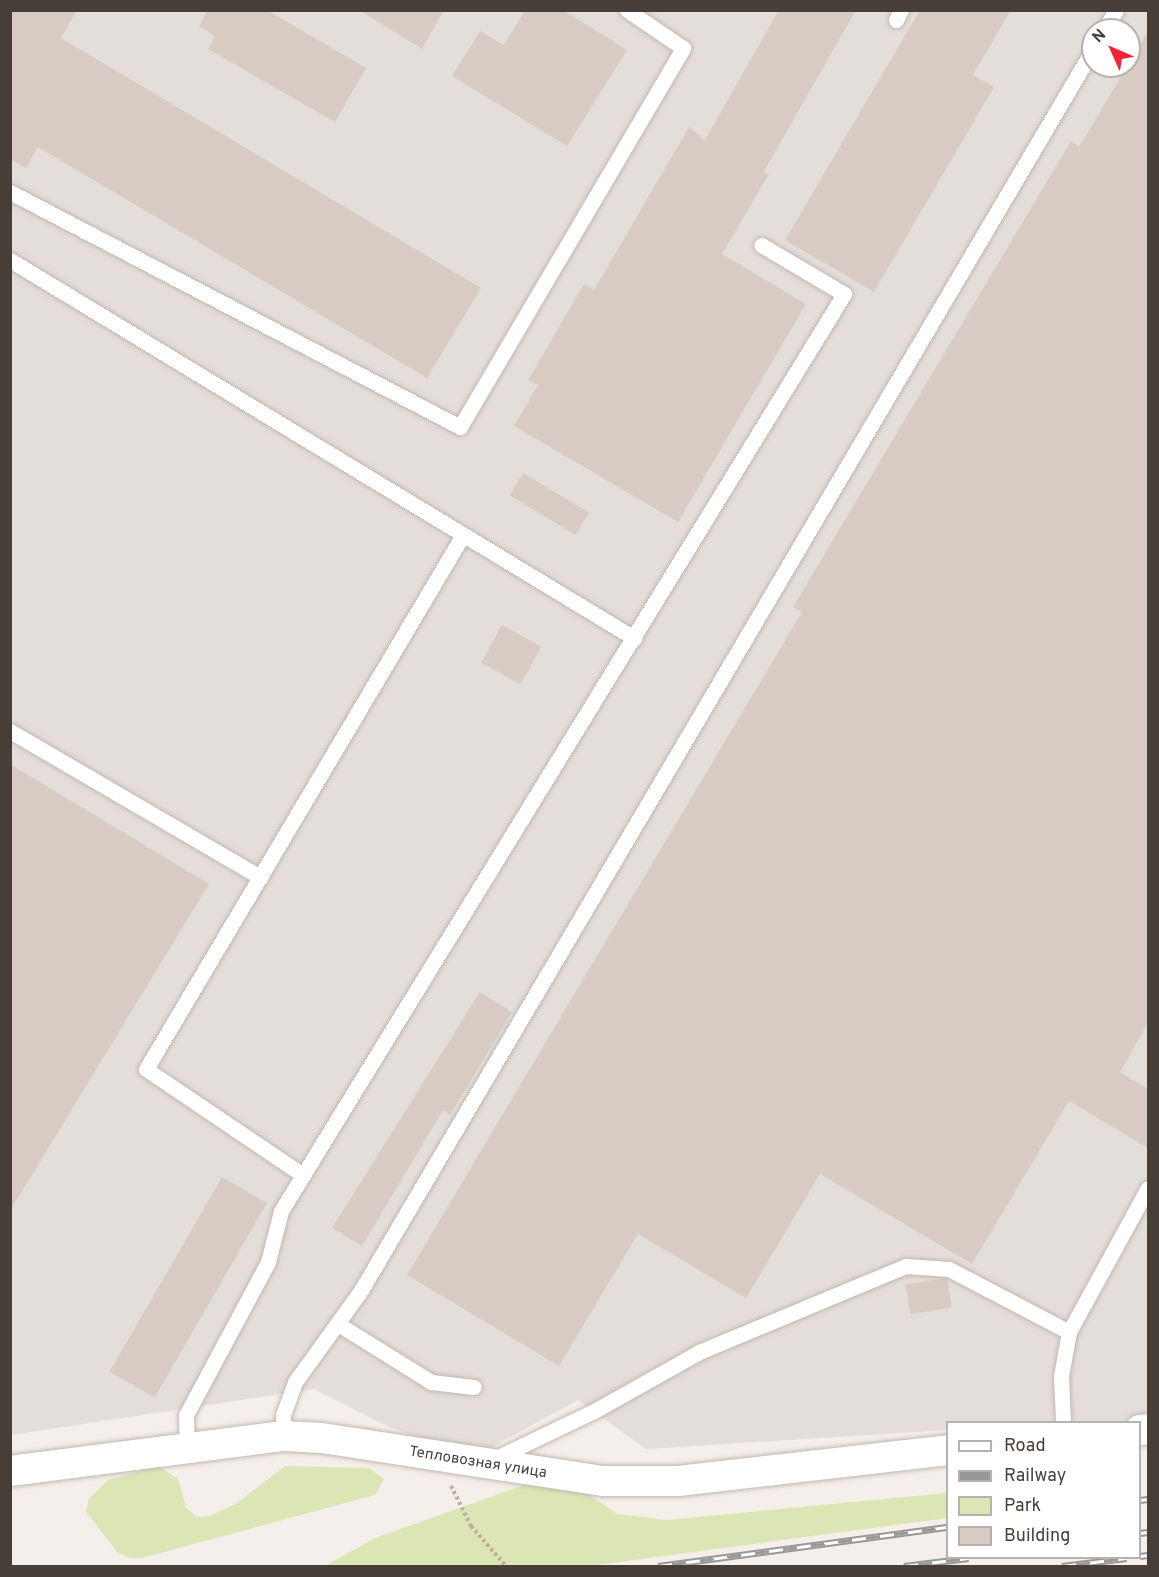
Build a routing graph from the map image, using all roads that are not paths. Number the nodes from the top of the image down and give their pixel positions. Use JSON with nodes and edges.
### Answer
{"nodes":[{"id":1,"x":627,"y":10,"type":"edge"},
{"id":2,"x":1081,"y":70,"type":"edge"},
{"id":3,"x":10,"y":192,"type":"edge"},
{"id":4,"x":761,"y":245,"type":"dead end"},
{"id":5,"x":10,"y":261,"type":"edge"},
{"id":6,"x":463,"y":535,"type":"junction"},
{"id":7,"x":634,"y":638,"type":"junction"},
{"id":8,"x":10,"y":731,"type":"edge"},
{"id":9,"x":260,"y":877,"type":"junction"},
{"id":10,"x":303,"y":1174,"type":"junction"},
{"id":11,"x":1149,"y":1188,"type":"edge"},
{"id":12,"x":338,"y":1324,"type":"junction"},
{"id":13,"x":1069,"y":1332,"type":"junction"},
{"id":14,"x":474,"y":1387,"type":"dead end"},
{"id":15,"x":1063,"y":1421,"type":"edge"},
{"id":16,"x":284,"y":1436,"type":"junction"},
{"id":17,"x":187,"y":1447,"type":"junction"},
{"id":18,"x":946,"y":1450,"type":"edge"},
{"id":19,"x":484,"y":1464,"type":"junction"},
{"id":20,"x":10,"y":1471,"type":"edge"}],
"edges":[{"from":1,"to":3,"type":"lane"},
{"from":2,"to":12,"type":"lane"},
{"from":4,"to":7,"type":"lane"},
{"from":5,"to":6,"type":"lane"},
{"from":6,"to":7,"type":"lane"},
{"from":6,"to":9,"type":"lane"},
{"from":7,"to":10,"type":"lane"},
{"from":8,"to":9,"type":"lane"},
{"from":9,"to":10,"type":"lane"},
{"from":10,"to":17,"type":"lane"},
{"from":11,"to":13,"type":"lane"},
{"from":12,"to":14,"type":"lane"},
{"from":12,"to":16,"type":"lane"},
{"from":13,"to":15,"type":"lane"},
{"from":13,"to":19,"type":"lane"},
{"from":16,"to":17,"type":"street","name":"Тепловозная улица"},
{"from":16,"to":19,"type":"street","name":"Тепловозная улица"},
{"from":17,"to":20,"type":"street","name":"Тепловозная улица"},
{"from":18,"to":19,"type":"street","name":"Тепловозная улица"}]}
